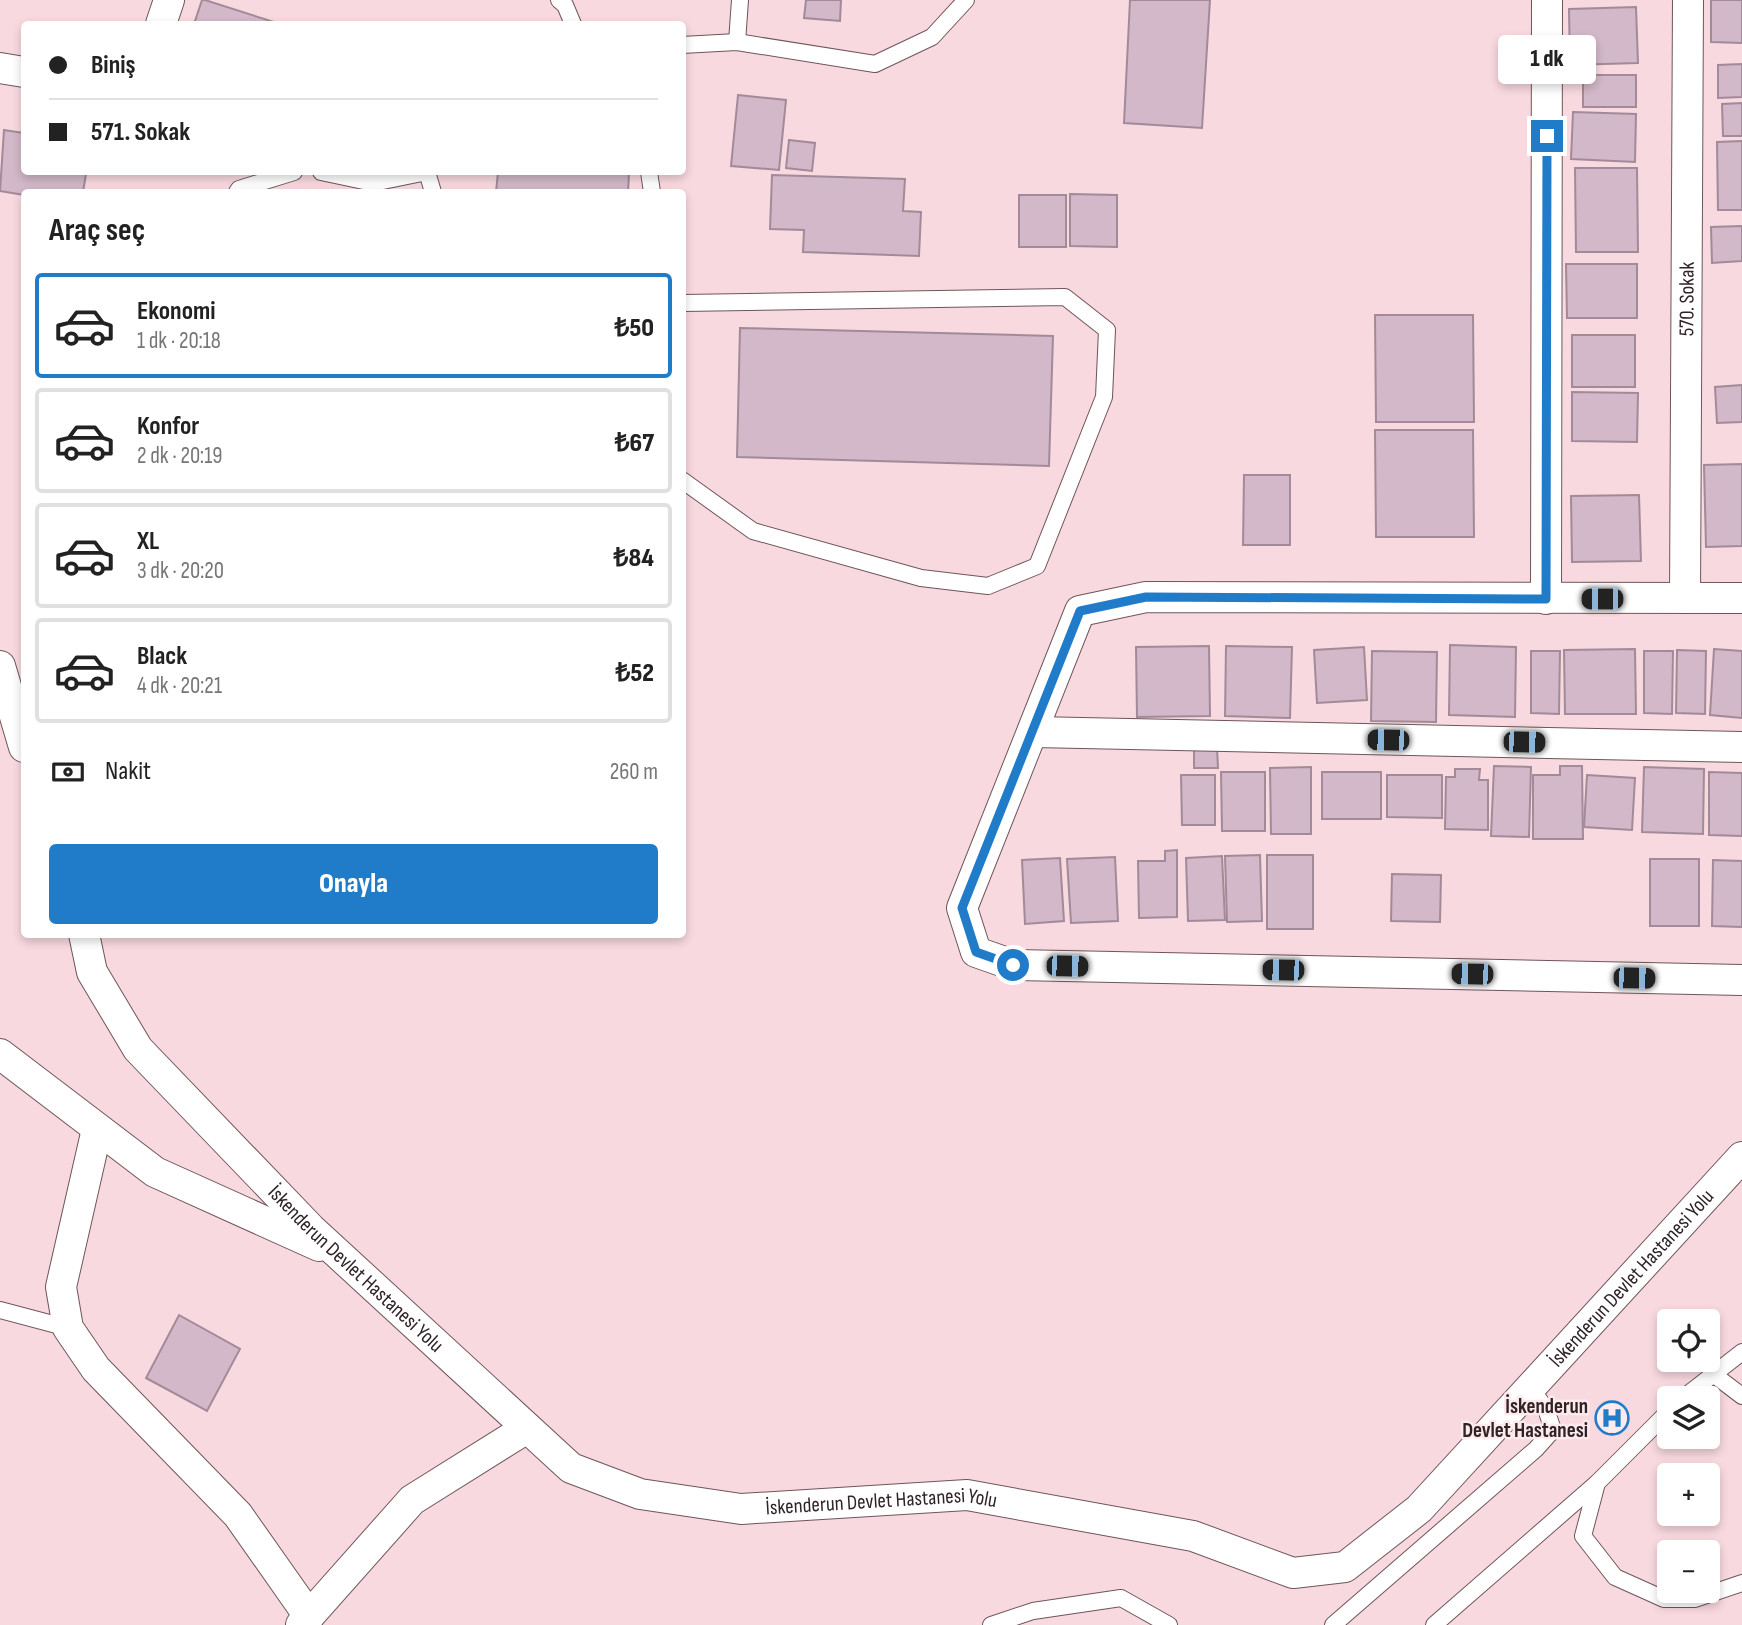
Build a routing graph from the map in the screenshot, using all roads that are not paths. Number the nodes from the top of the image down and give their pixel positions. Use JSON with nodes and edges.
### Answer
{"nodes":[{"id":1,"x":169,"y":0,"type":"edge"},
{"id":2,"x":559,"y":0,"type":"edge"},
{"id":3,"x":740,"y":0,"type":"edge"},
{"id":4,"x":966,"y":0,"type":"edge"},
{"id":5,"x":1547,"y":0,"type":"edge"},
{"id":6,"x":1688,"y":0,"type":"edge"},
{"id":7,"x":162,"y":21,"type":"edge"},
{"id":8,"x":572,"y":21,"type":"edge"},
{"id":9,"x":737,"y":41,"type":"junction"},
{"id":10,"x":686,"y":45,"type":"edge"},
{"id":11,"x":0,"y":68,"type":"edge"},
{"id":12,"x":21,"y":72,"type":"edge"},
{"id":13,"x":285,"y":175,"type":"edge"},
{"id":14,"x":335,"y":175,"type":"edge"},
{"id":15,"x":412,"y":175,"type":"edge"},
{"id":16,"x":246,"y":189,"type":"edge"},
{"id":17,"x":686,"y":303,"type":"edge"},
{"id":18,"x":686,"y":483,"type":"edge"},
{"id":19,"x":1685,"y":598,"type":"junction"},
{"id":20,"x":1742,"y":598,"type":"edge"},
{"id":21,"x":1546,"y":599,"type":"junction"},
{"id":22,"x":0,"y":666,"type":"edge"},
{"id":23,"x":1034,"y":732,"type":"junction"},
{"id":24,"x":21,"y":737,"type":"edge"},
{"id":25,"x":1742,"y":747,"type":"edge"},
{"id":26,"x":85,"y":938,"type":"edge"},
{"id":27,"x":1742,"y":980,"type":"edge"},
{"id":28,"x":0,"y":1054,"type":"edge"},
{"id":29,"x":97,"y":1129,"type":"junction"},
{"id":30,"x":1742,"y":1157,"type":"edge"},
{"id":31,"x":340,"y":1256,"type":"junction"},
{"id":32,"x":0,"y":1310,"type":"edge"},
{"id":33,"x":68,"y":1328,"type":"junction"},
{"id":34,"x":1742,"y":1352,"type":"edge"},
{"id":35,"x":1713,"y":1374,"type":"junction"},
{"id":36,"x":1698,"y":1386,"type":"edge"},
{"id":37,"x":1530,"y":1388,"type":"junction"},
{"id":38,"x":1742,"y":1396,"type":"edge"},
{"id":39,"x":1657,"y":1423,"type":"edge"},
{"id":40,"x":527,"y":1428,"type":"junction"},
{"id":41,"x":1597,"y":1483,"type":"junction"},
{"id":42,"x":1742,"y":1583,"type":"edge"},
{"id":43,"x":305,"y":1621,"type":"edge"},
{"id":44,"x":990,"y":1625,"type":"edge"},
{"id":45,"x":1169,"y":1625,"type":"edge"},
{"id":46,"x":1334,"y":1625,"type":"edge"},
{"id":47,"x":1434,"y":1625,"type":"edge"}],
"edges":[{"from":1,"to":7,"type":"street"},
{"from":2,"to":8,"type":"lane"},
{"from":3,"to":9,"type":"lane"},
{"from":4,"to":9,"type":"lane"},
{"from":5,"to":21,"type":"street"},
{"from":6,"to":19,"type":"street","name":"570. Sokak"},
{"from":9,"to":10,"type":"lane"},
{"from":11,"to":12,"type":"street"},
{"from":13,"to":16,"type":"lane"},
{"from":14,"to":15,"type":"lane"},
{"from":17,"to":18,"type":"lane"},
{"from":19,"to":20,"type":"street"},
{"from":19,"to":21,"type":"street"},
{"from":21,"to":23,"type":"street"},
{"from":22,"to":24,"type":"street"},
{"from":23,"to":25,"type":"street"},
{"from":23,"to":27,"type":"street"},
{"from":26,"to":31,"type":"street","name":"İskenderun Devlet Hastanesi Yolu"},
{"from":28,"to":29,"type":"street"},
{"from":29,"to":31,"type":"street"},
{"from":29,"to":33,"type":"street"},
{"from":30,"to":37,"type":"street","name":"İskenderun Devlet Hastanesi Yolu"},
{"from":31,"to":40,"type":"street","name":"İskenderun Devlet Hastanesi Yolu"},
{"from":32,"to":33,"type":"lane"},
{"from":33,"to":43,"type":"street"},
{"from":34,"to":35,"type":"lane"},
{"from":35,"to":36,"type":"lane"},
{"from":35,"to":38,"type":"lane"},
{"from":37,"to":40,"type":"street","name":"İskenderun Devlet Hastanesi Yolu"},
{"from":37,"to":46,"type":"lane"},
{"from":39,"to":41,"type":"lane"},
{"from":40,"to":43,"type":"street"},
{"from":41,"to":42,"type":"lane"},
{"from":41,"to":47,"type":"lane"},
{"from":44,"to":45,"type":"lane"}]}
